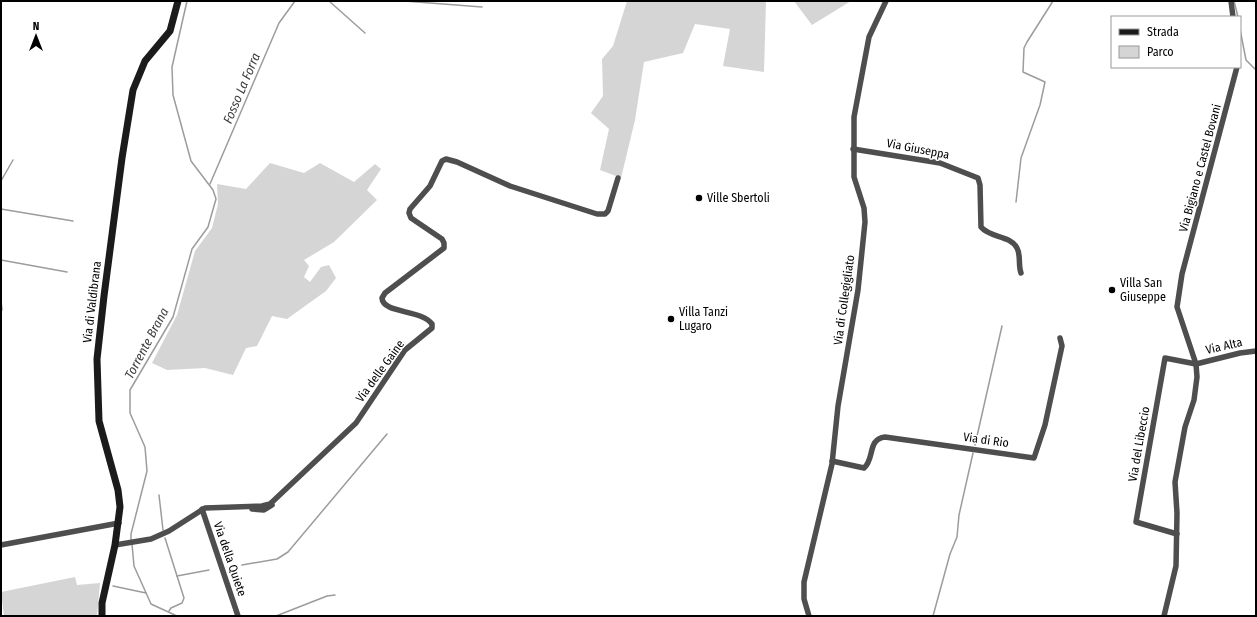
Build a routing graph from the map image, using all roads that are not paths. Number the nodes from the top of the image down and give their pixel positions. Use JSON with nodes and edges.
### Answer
{"nodes":[{"id":1,"x":178,"y":1,"type":"edge"},
{"id":2,"x":886,"y":1,"type":"edge"},
{"id":3,"x":1231,"y":1,"type":"edge"},
{"id":4,"x":1233,"y":16,"type":"edge"},
{"id":5,"x":1237,"y":68,"type":"edge"},
{"id":6,"x":853,"y":149,"type":"junction"},
{"id":7,"x":618,"y":178,"type":"dead end"},
{"id":8,"x":1021,"y":273,"type":"dead end"},
{"id":9,"x":1060,"y":338,"type":"dead end"},
{"id":10,"x":1256,"y":351,"type":"edge"},
{"id":11,"x":1196,"y":364,"type":"junction"},
{"id":12,"x":832,"y":461,"type":"junction"},
{"id":13,"x":202,"y":509,"type":"junction"},
{"id":14,"x":119,"y":523,"type":"junction"},
{"id":15,"x":1177,"y":534,"type":"junction"},
{"id":16,"x":1,"y":545,"type":"edge"},
{"id":17,"x":115,"y":545,"type":"junction"},
{"id":18,"x":102,"y":616,"type":"edge"},
{"id":19,"x":238,"y":616,"type":"edge"},
{"id":20,"x":809,"y":616,"type":"edge"},
{"id":21,"x":1164,"y":616,"type":"edge"}],
"edges":[{"from":1,"to":14,"type":"street","name":"Via di Valdibrana"},
{"from":2,"to":6,"type":"street","name":"Via di Collegigliato"},
{"from":3,"to":4,"type":"street"},
{"from":5,"to":11,"type":"street","name":"Via Bigiano e Castel Bovani"},
{"from":6,"to":8,"type":"street","name":"Via Giuseppa"},
{"from":6,"to":12,"type":"street","name":"Via di Collegigliato"},
{"from":7,"to":13,"type":"street","name":"Via delle Gaine"},
{"from":9,"to":12,"type":"street","name":"Via di Rio"},
{"from":10,"to":11,"type":"street","name":"Via Alta"},
{"from":11,"to":15,"type":"street","name":"Via Bigiano e Castel Bovani"},
{"from":11,"to":15,"type":"street","name":"Via del Libeccio"},
{"from":12,"to":20,"type":"street","name":"Via di Collegigliato"},
{"from":13,"to":17,"type":"street","name":"Via delle Gaine"},
{"from":13,"to":19,"type":"street","name":"Via della Quiete"},
{"from":14,"to":16,"type":"street"},
{"from":14,"to":17,"type":"street","name":"Via di Valdibrana"},
{"from":15,"to":21,"type":"street","name":"Via Bigiano e Castel Bovani"},
{"from":17,"to":18,"type":"street","name":"Via di Valdibrana"}]}
